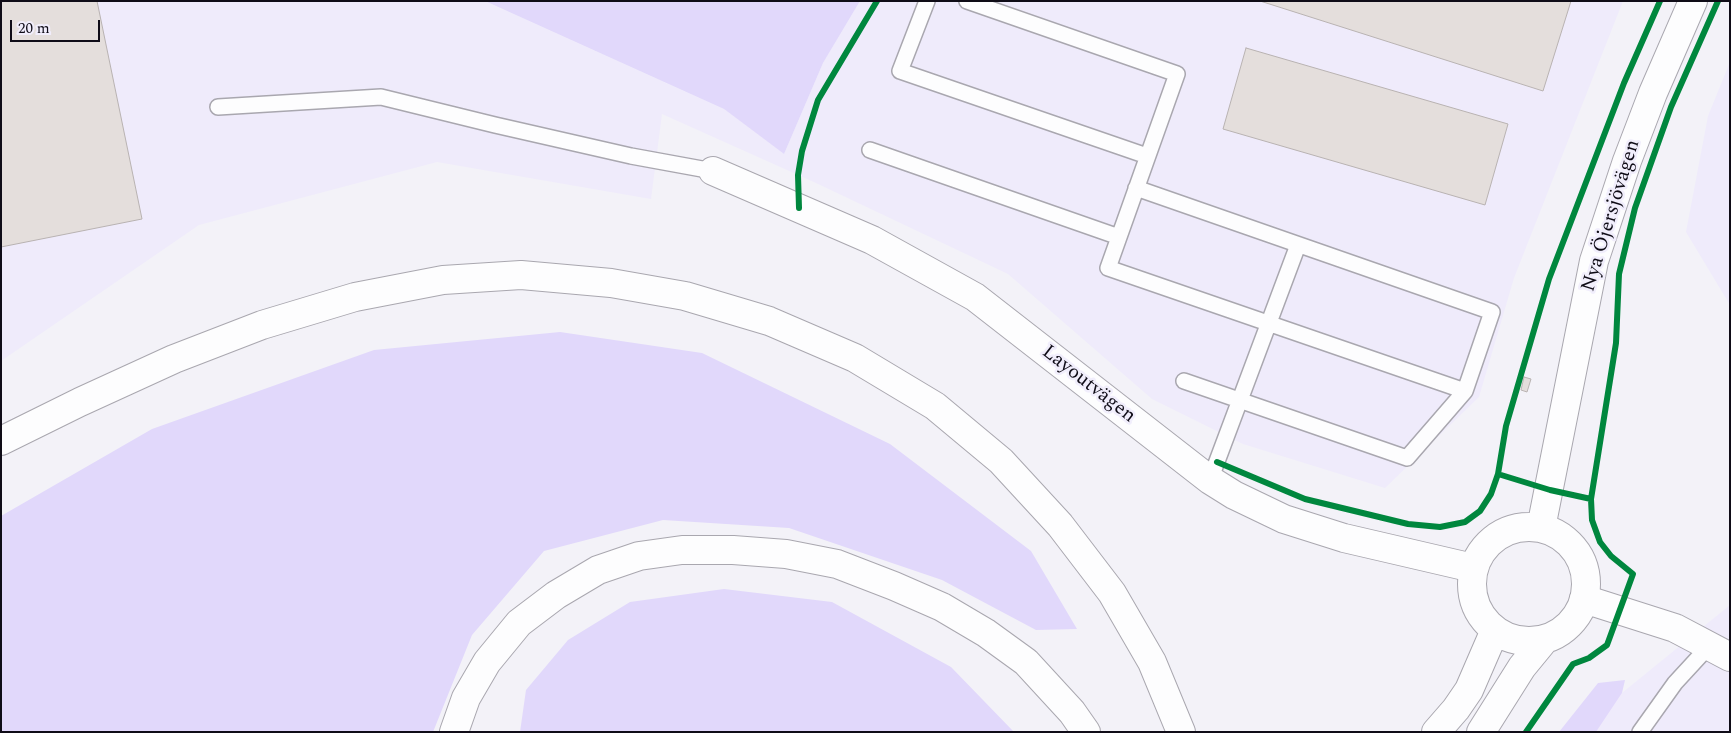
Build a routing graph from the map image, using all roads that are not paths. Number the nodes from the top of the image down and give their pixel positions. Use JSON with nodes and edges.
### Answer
{"nodes":[{"id":1,"x":927,"y":1,"type":"edge"},
{"id":2,"x":967,"y":1,"type":"edge"},
{"id":3,"x":1693,"y":1,"type":"edge"},
{"id":4,"x":218,"y":107,"type":"dead end"},
{"id":5,"x":870,"y":150,"type":"dead end"},
{"id":6,"x":1147,"y":156,"type":"junction"},
{"id":7,"x":713,"y":171,"type":"joint"},
{"id":8,"x":1136,"y":188,"type":"junction"},
{"id":9,"x":1120,"y":237,"type":"junction"},
{"id":10,"x":1298,"y":245,"type":"junction"},
{"id":11,"x":1269,"y":323,"type":"junction"},
{"id":12,"x":1184,"y":381,"type":"dead end"},
{"id":13,"x":1465,"y":391,"type":"junction"},
{"id":14,"x":1240,"y":400,"type":"junction"},
{"id":15,"x":1,"y":441,"type":"edge"},
{"id":16,"x":1210,"y":480,"type":"junction"},
{"id":17,"x":1541,"y":528,"type":"junction"},
{"id":18,"x":1473,"y":568,"type":"junction"},
{"id":19,"x":1584,"y":599,"type":"junction"},
{"id":20,"x":1495,"y":630,"type":"junction"},
{"id":21,"x":1545,"y":639,"type":"junction"},
{"id":22,"x":1724,"y":653,"type":"edge"},
{"id":23,"x":454,"y":732,"type":"edge"},
{"id":24,"x":1086,"y":732,"type":"edge"},
{"id":25,"x":1181,"y":732,"type":"edge"},
{"id":26,"x":1436,"y":732,"type":"edge"},
{"id":27,"x":1481,"y":732,"type":"edge"},
{"id":28,"x":1640,"y":732,"type":"edge"}],
"edges":[{"from":1,"to":6,"type":"lane"},
{"from":2,"to":6,"type":"lane"},
{"from":3,"to":17,"type":"main road","name":"Nya Öjersjövägen"},
{"from":4,"to":7,"type":"lane"},
{"from":5,"to":9,"type":"lane"},
{"from":6,"to":8,"type":"lane"},
{"from":7,"to":16,"type":"main road","name":"Layoutvägen"},
{"from":8,"to":9,"type":"lane"},
{"from":8,"to":10,"type":"lane"},
{"from":9,"to":11,"type":"lane"},
{"from":10,"to":11,"type":"lane"},
{"from":10,"to":13,"type":"lane"},
{"from":11,"to":13,"type":"lane"},
{"from":11,"to":14,"type":"lane"},
{"from":12,"to":14,"type":"lane"},
{"from":13,"to":14,"type":"lane"},
{"from":14,"to":16,"type":"lane"},
{"from":15,"to":25,"type":"main road"},
{"from":16,"to":18,"type":"main road","name":"Layoutvägen"},
{"from":17,"to":18,"type":"main road"},
{"from":17,"to":19,"type":"main road"},
{"from":18,"to":20,"type":"main road"},
{"from":19,"to":21,"type":"main road"},
{"from":19,"to":22,"type":"main road"},
{"from":20,"to":21,"type":"main road"},
{"from":20,"to":26,"type":"main road"},
{"from":21,"to":27,"type":"main road"},
{"from":22,"to":28,"type":"lane"},
{"from":23,"to":24,"type":"main road"}]}
